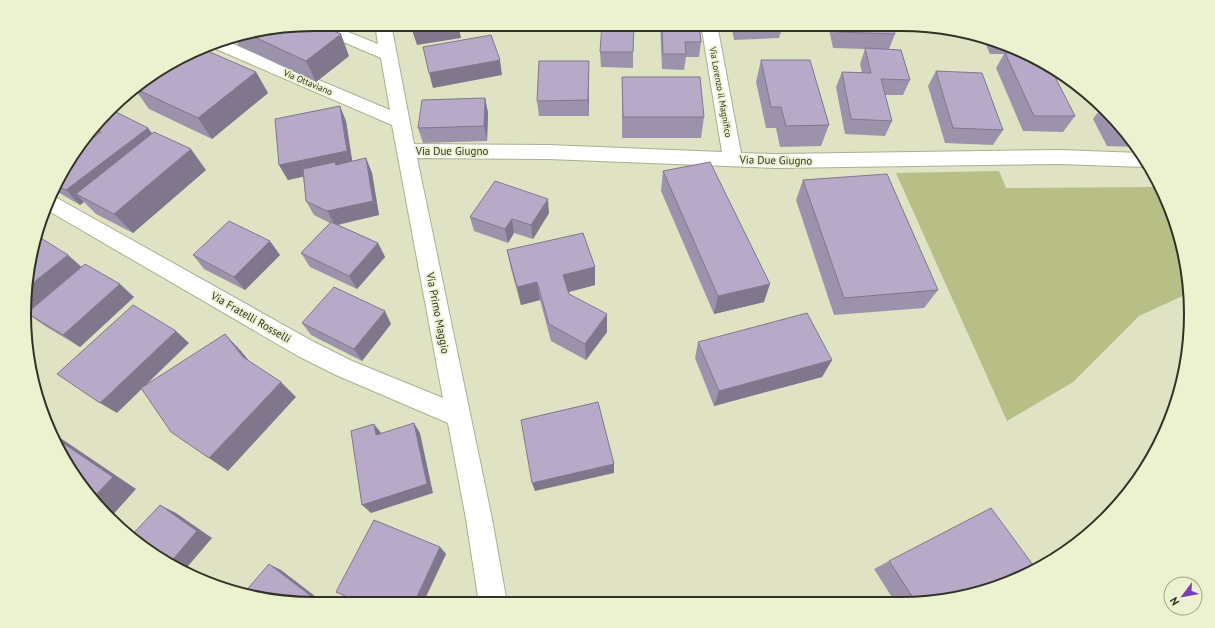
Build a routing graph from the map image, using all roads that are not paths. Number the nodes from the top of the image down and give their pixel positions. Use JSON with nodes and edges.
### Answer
{"nodes":[{"id":1,"x":331,"y":31,"type":"edge"},
{"id":2,"x":384,"y":31,"type":"edge"},
{"id":3,"x":710,"y":31,"type":"edge"},
{"id":4,"x":223,"y":46,"type":"edge"},
{"id":5,"x":387,"y":54,"type":"junction"},
{"id":6,"x":401,"y":122,"type":"junction"},
{"id":7,"x":406,"y":151,"type":"junction"},
{"id":8,"x":733,"y":160,"type":"junction"},
{"id":9,"x":1138,"y":160,"type":"edge"},
{"id":10,"x":53,"y":205,"type":"edge"},
{"id":11,"x":459,"y":416,"type":"junction"},
{"id":12,"x":491,"y":597,"type":"edge"}],
"edges":[{"from":1,"to":5,"type":"street"},
{"from":2,"to":5,"type":"street","name":"Via Primo Maggio"},
{"from":3,"to":8,"type":"street","name":"Via Lorenzo il Magnifico"},
{"from":4,"to":6,"type":"street","name":"Via Ottaviano"},
{"from":5,"to":6,"type":"street","name":"Via Primo Maggio"},
{"from":6,"to":7,"type":"street","name":"Via Primo Maggio"},
{"from":7,"to":8,"type":"street","name":"Via Due Giugno"},
{"from":7,"to":11,"type":"street","name":"Via Primo Maggio"},
{"from":8,"to":9,"type":"street","name":"Via Due Giugno"},
{"from":10,"to":11,"type":"street","name":"Via Fratelli Rosselli"},
{"from":11,"to":12,"type":"street","name":"Via Primo Maggio"}]}
